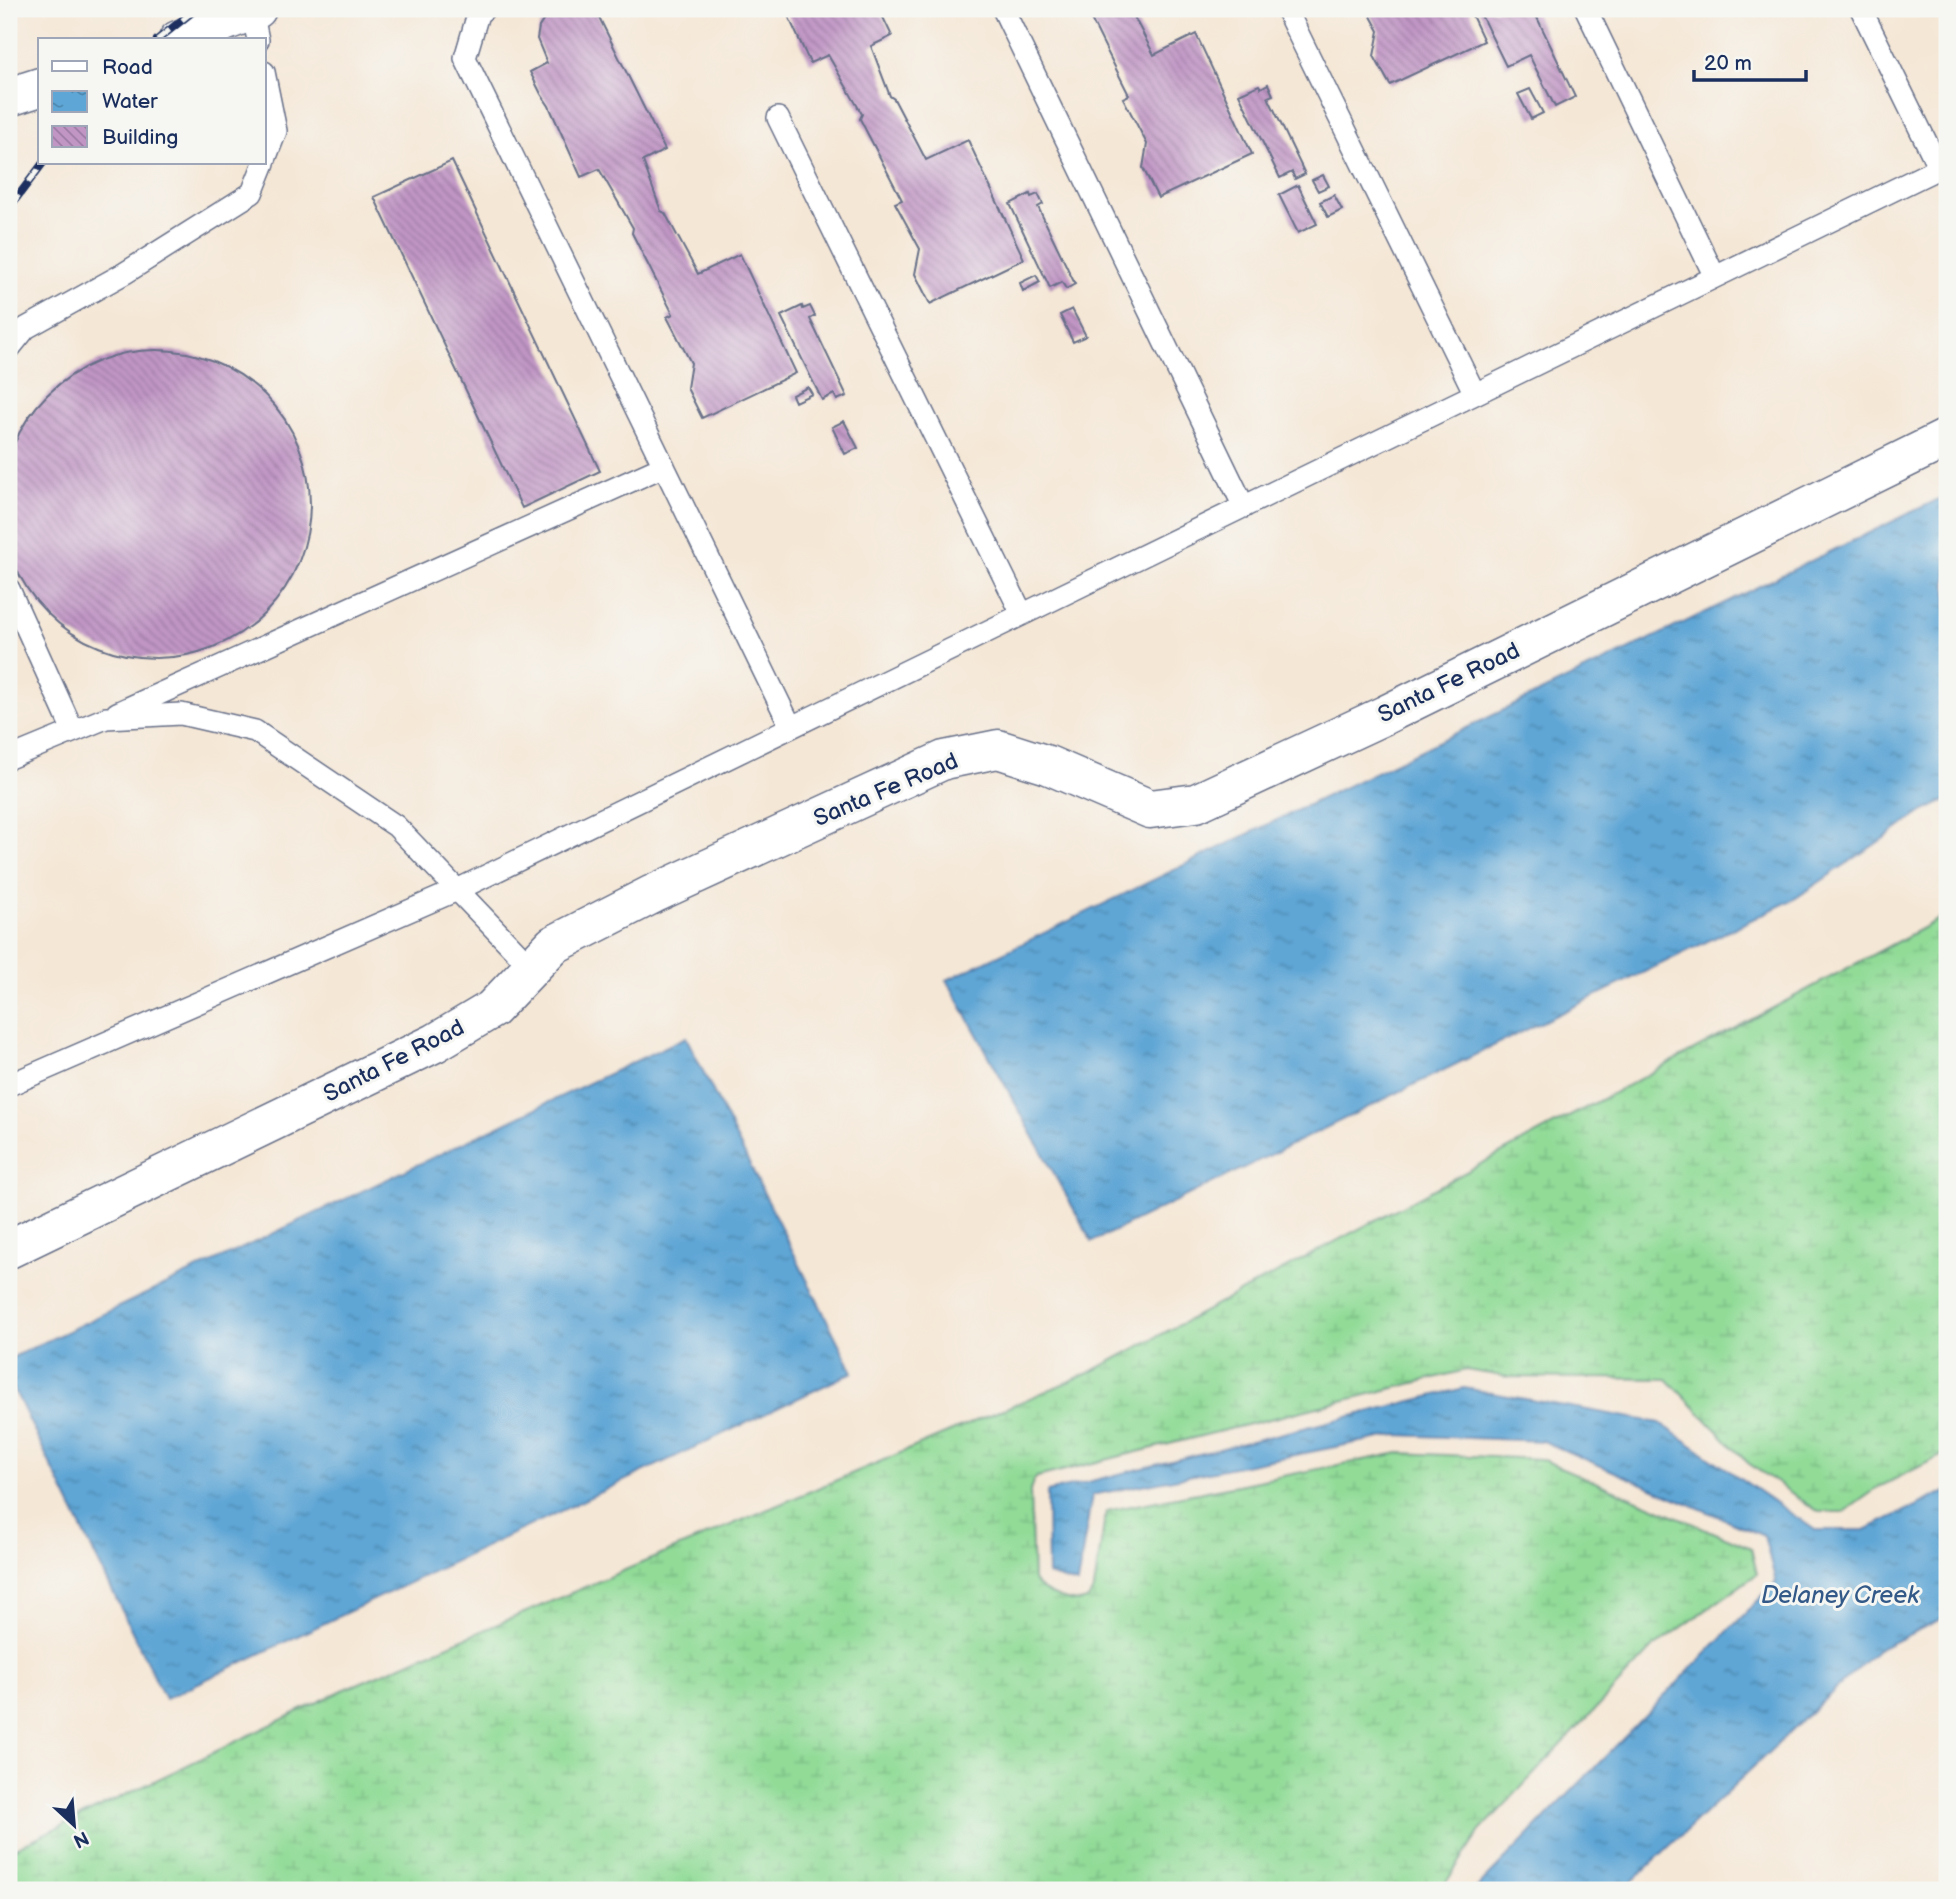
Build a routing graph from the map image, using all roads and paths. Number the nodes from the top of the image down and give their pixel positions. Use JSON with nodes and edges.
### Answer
{"nodes":[{"id":1,"x":484,"y":9,"type":"edge"},
{"id":2,"x":1003,"y":9,"type":"edge"},
{"id":3,"x":1286,"y":9,"type":"edge"},
{"id":4,"x":1586,"y":9,"type":"edge"},
{"id":5,"x":1861,"y":9,"type":"edge"},
{"id":6,"x":256,"y":20,"type":"edge"},
{"id":7,"x":186,"y":38,"type":"edge"},
{"id":8,"x":266,"y":82,"type":"edge"},
{"id":9,"x":38,"y":88,"type":"edge"},
{"id":10,"x":9,"y":97,"type":"edge"},
{"id":11,"x":778,"y":118,"type":"dead end"},
{"id":12,"x":266,"y":157,"type":"edge"},
{"id":13,"x":263,"y":164,"type":"edge"},
{"id":14,"x":1943,"y":166,"type":"edge"},
{"id":15,"x":1715,"y":277,"type":"junction"},
{"id":16,"x":9,"y":349,"type":"edge"},
{"id":17,"x":1475,"y":394,"type":"junction"},
{"id":18,"x":1947,"y":438,"type":"edge"},
{"id":19,"x":664,"y":466,"type":"junction"},
{"id":20,"x":1244,"y":506,"type":"junction"},
{"id":21,"x":9,"y":589,"type":"edge"},
{"id":22,"x":1022,"y":614,"type":"junction"},
{"id":23,"x":106,"y":718,"type":"junction"},
{"id":24,"x":791,"y":727,"type":"junction"},
{"id":25,"x":73,"y":731,"type":"junction"},
{"id":26,"x":9,"y":758,"type":"edge"},
{"id":27,"x":457,"y":890,"type":"junction"},
{"id":28,"x":531,"y":967,"type":"junction"},
{"id":29,"x":9,"y":1085,"type":"edge"},
{"id":30,"x":9,"y":1249,"type":"edge"}],
"edges":[{"from":1,"to":19,"type":"lane"},
{"from":2,"to":20,"type":"lane"},
{"from":3,"to":17,"type":"lane"},
{"from":4,"to":15,"type":"lane"},
{"from":5,"to":14,"type":"lane"},
{"from":6,"to":7,"type":"street"},
{"from":8,"to":12,"type":"lane"},
{"from":9,"to":10,"type":"street"},
{"from":11,"to":22,"type":"lane"},
{"from":13,"to":16,"type":"lane"},
{"from":14,"to":15,"type":"lane"},
{"from":15,"to":17,"type":"lane"},
{"from":17,"to":20,"type":"lane"},
{"from":18,"to":28,"type":"street","name":"Santa Fe Road"},
{"from":19,"to":23,"type":"lane"},
{"from":19,"to":24,"type":"lane"},
{"from":20,"to":22,"type":"lane"},
{"from":21,"to":25,"type":"lane"},
{"from":22,"to":24,"type":"lane"},
{"from":23,"to":25,"type":"lane"},
{"from":23,"to":27,"type":"lane"},
{"from":24,"to":27,"type":"lane"},
{"from":25,"to":26,"type":"lane"},
{"from":27,"to":28,"type":"lane"},
{"from":27,"to":29,"type":"lane"},
{"from":28,"to":30,"type":"street","name":"Santa Fe Road"}]}
